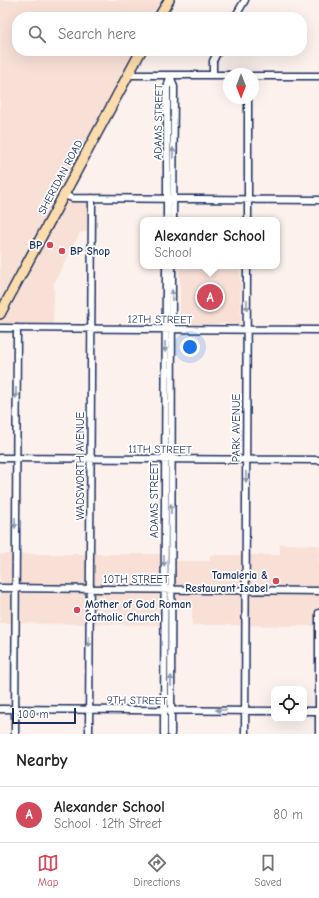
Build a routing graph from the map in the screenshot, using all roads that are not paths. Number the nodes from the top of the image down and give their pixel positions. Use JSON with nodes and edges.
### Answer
{"nodes":[{"id":1,"x":169,"y":0,"type":"edge"},
{"id":2,"x":245,"y":0,"type":"edge"},
{"id":3,"x":163,"y":12,"type":"edge"},
{"id":4,"x":238,"y":12,"type":"edge"},
{"id":5,"x":138,"y":56,"type":"edge"},
{"id":6,"x":216,"y":56,"type":"edge"},
{"id":7,"x":128,"y":75,"type":"junction"},
{"id":8,"x":170,"y":75,"type":"junction"},
{"id":9,"x":213,"y":75,"type":"junction"},
{"id":10,"x":223,"y":75,"type":"edge"},
{"id":11,"x":259,"y":76,"type":"edge"},
{"id":12,"x":319,"y":76,"type":"edge"},
{"id":13,"x":248,"y":104,"type":"edge"},
{"id":14,"x":64,"y":195,"type":"junction"},
{"id":15,"x":92,"y":198,"type":"junction"},
{"id":16,"x":170,"y":198,"type":"junction"},
{"id":17,"x":248,"y":199,"type":"junction"},
{"id":18,"x":319,"y":200,"type":"edge"},
{"id":19,"x":167,"y":217,"type":"edge"},
{"id":20,"x":173,"y":217,"type":"edge"},
{"id":21,"x":248,"y":217,"type":"edge"},
{"id":22,"x":166,"y":269,"type":"edge"},
{"id":23,"x":172,"y":269,"type":"edge"},
{"id":24,"x":247,"y":269,"type":"edge"},
{"id":25,"x":0,"y":314,"type":"edge"},
{"id":26,"x":0,"y":328,"type":"edge"},
{"id":27,"x":16,"y":328,"type":"junction"},
{"id":28,"x":91,"y":328,"type":"junction"},
{"id":29,"x":165,"y":329,"type":"junction"},
{"id":30,"x":172,"y":329,"type":"junction"},
{"id":31,"x":247,"y":329,"type":"junction"},
{"id":32,"x":319,"y":330,"type":"edge"},
{"id":33,"x":0,"y":458,"type":"edge"},
{"id":34,"x":16,"y":458,"type":"junction"},
{"id":35,"x":90,"y":459,"type":"junction"},
{"id":36,"x":165,"y":459,"type":"junction"},
{"id":37,"x":172,"y":459,"type":"junction"},
{"id":38,"x":246,"y":460,"type":"junction"},
{"id":39,"x":319,"y":460,"type":"edge"},
{"id":40,"x":0,"y":588,"type":"edge"},
{"id":41,"x":15,"y":588,"type":"junction"},
{"id":42,"x":90,"y":589,"type":"junction"},
{"id":43,"x":164,"y":589,"type":"junction"},
{"id":44,"x":171,"y":589,"type":"junction"},
{"id":45,"x":245,"y":590,"type":"junction"},
{"id":46,"x":319,"y":590,"type":"edge"},
{"id":47,"x":319,"y":613,"type":"edge"},
{"id":48,"x":0,"y":708,"type":"edge"},
{"id":49,"x":15,"y":709,"type":"junction"},
{"id":50,"x":89,"y":709,"type":"junction"},
{"id":51,"x":164,"y":710,"type":"junction"},
{"id":52,"x":171,"y":710,"type":"junction"},
{"id":53,"x":245,"y":710,"type":"junction"},
{"id":54,"x":271,"y":711,"type":"edge"},
{"id":55,"x":307,"y":711,"type":"edge"},
{"id":56,"x":319,"y":711,"type":"edge"},
{"id":57,"x":15,"y":734,"type":"edge"},
{"id":58,"x":89,"y":734,"type":"edge"},
{"id":59,"x":164,"y":734,"type":"edge"},
{"id":60,"x":171,"y":734,"type":"edge"},
{"id":61,"x":245,"y":734,"type":"edge"},
{"id":62,"x":319,"y":734,"type":"edge"}],
"edges":[{"from":1,"to":3,"type":"highway"},
{"from":2,"to":4,"type":"street"},
{"from":5,"to":7,"type":"highway","name":"SHERIDAN ROAD"},
{"from":6,"to":9,"type":"street"},
{"from":7,"to":8,"type":"street"},
{"from":7,"to":14,"type":"highway","name":"SHERIDAN ROAD"},
{"from":8,"to":9,"type":"street"},
{"from":8,"to":16,"type":"street","name":"ADAMS STREET"},
{"from":9,"to":10,"type":"street"},
{"from":11,"to":12,"type":"street"},
{"from":13,"to":17,"type":"street"},
{"from":14,"to":15,"type":"street"},
{"from":14,"to":25,"type":"highway","name":"SHERIDAN ROAD"},
{"from":15,"to":16,"type":"street"},
{"from":15,"to":28,"type":"street","name":"WADSWORTH AVENUE"},
{"from":16,"to":17,"type":"street"},
{"from":16,"to":19,"type":"street","name":"ADAMS STREET"},
{"from":16,"to":20,"type":"street","name":"ADAMS STREET"},
{"from":17,"to":18,"type":"street"},
{"from":17,"to":21,"type":"street"},
{"from":22,"to":29,"type":"street","name":"ADAMS STREET"},
{"from":30,"to":23,"type":"street","name":"ADAMS STREET","one_way":true},
{"from":24,"to":31,"type":"street","name":"PARK AVENUE","one_way":true},
{"from":26,"to":27,"type":"street","name":"12TH STREET"},
{"from":27,"to":28,"type":"street","name":"12TH STREET"},
{"from":27,"to":34,"type":"street","one_way":true},
{"from":28,"to":29,"type":"street","name":"12TH STREET"},
{"from":28,"to":35,"type":"street","name":"WADSWORTH AVENUE"},
{"from":29,"to":30,"type":"street","name":"12TH STREET"},
{"from":29,"to":36,"type":"street","name":"ADAMS STREET","one_way":true},
{"from":30,"to":31,"type":"street","name":"12TH STREET"},
{"from":30,"to":37,"type":"street","name":"ADAMS STREET"},
{"from":31,"to":32,"type":"street","name":"12TH STREET"},
{"from":31,"to":38,"type":"street","name":"PARK AVENUE"},
{"from":33,"to":34,"type":"street","name":"11TH STREET"},
{"from":34,"to":35,"type":"street","name":"11TH STREET"},
{"from":34,"to":41,"type":"street","one_way":true},
{"from":35,"to":36,"type":"street","name":"11TH STREET"},
{"from":35,"to":42,"type":"street","name":"WADSWORTH AVENUE"},
{"from":36,"to":37,"type":"street","name":"11TH STREET"},
{"from":36,"to":43,"type":"street","name":"ADAMS STREET","one_way":true},
{"from":37,"to":38,"type":"street","name":"11TH STREET"},
{"from":44,"to":37,"type":"street","name":"ADAMS STREET","one_way":true},
{"from":38,"to":39,"type":"street","name":"11TH STREET"},
{"from":38,"to":45,"type":"street","name":"PARK AVENUE","one_way":true},
{"from":40,"to":41,"type":"street","name":"10TH STREET"},
{"from":41,"to":42,"type":"street","name":"10TH STREET"},
{"from":41,"to":49,"type":"street"},
{"from":42,"to":43,"type":"street","name":"10TH STREET"},
{"from":42,"to":50,"type":"street","name":"WADSWORTH AVENUE","one_way":true},
{"from":43,"to":44,"type":"street","name":"10TH STREET"},
{"from":43,"to":51,"type":"street","name":"ADAMS STREET"},
{"from":44,"to":45,"type":"street","name":"10TH STREET"},
{"from":52,"to":44,"type":"street","name":"ADAMS STREET","one_way":true},
{"from":45,"to":46,"type":"street","name":"10TH STREET"},
{"from":45,"to":53,"type":"street","name":"PARK AVENUE"},
{"from":47,"to":56,"type":"street"},
{"from":48,"to":49,"type":"street","name":"9TH STREET"},
{"from":49,"to":50,"type":"street","name":"9TH STREET"},
{"from":49,"to":57,"type":"street"},
{"from":50,"to":51,"type":"street","name":"9TH STREET"},
{"from":50,"to":58,"type":"street","name":"WADSWORTH AVENUE"},
{"from":51,"to":52,"type":"street","name":"9TH STREET"},
{"from":51,"to":59,"type":"street","name":"ADAMS STREET"},
{"from":53,"to":52,"type":"street","name":"9TH STREET","one_way":true},
{"from":52,"to":60,"type":"street","name":"ADAMS STREET"},
{"from":53,"to":54,"type":"street","name":"9TH STREET"},
{"from":53,"to":61,"type":"street","name":"PARK AVENUE"},
{"from":55,"to":56,"type":"street"},
{"from":56,"to":62,"type":"street"}]}
